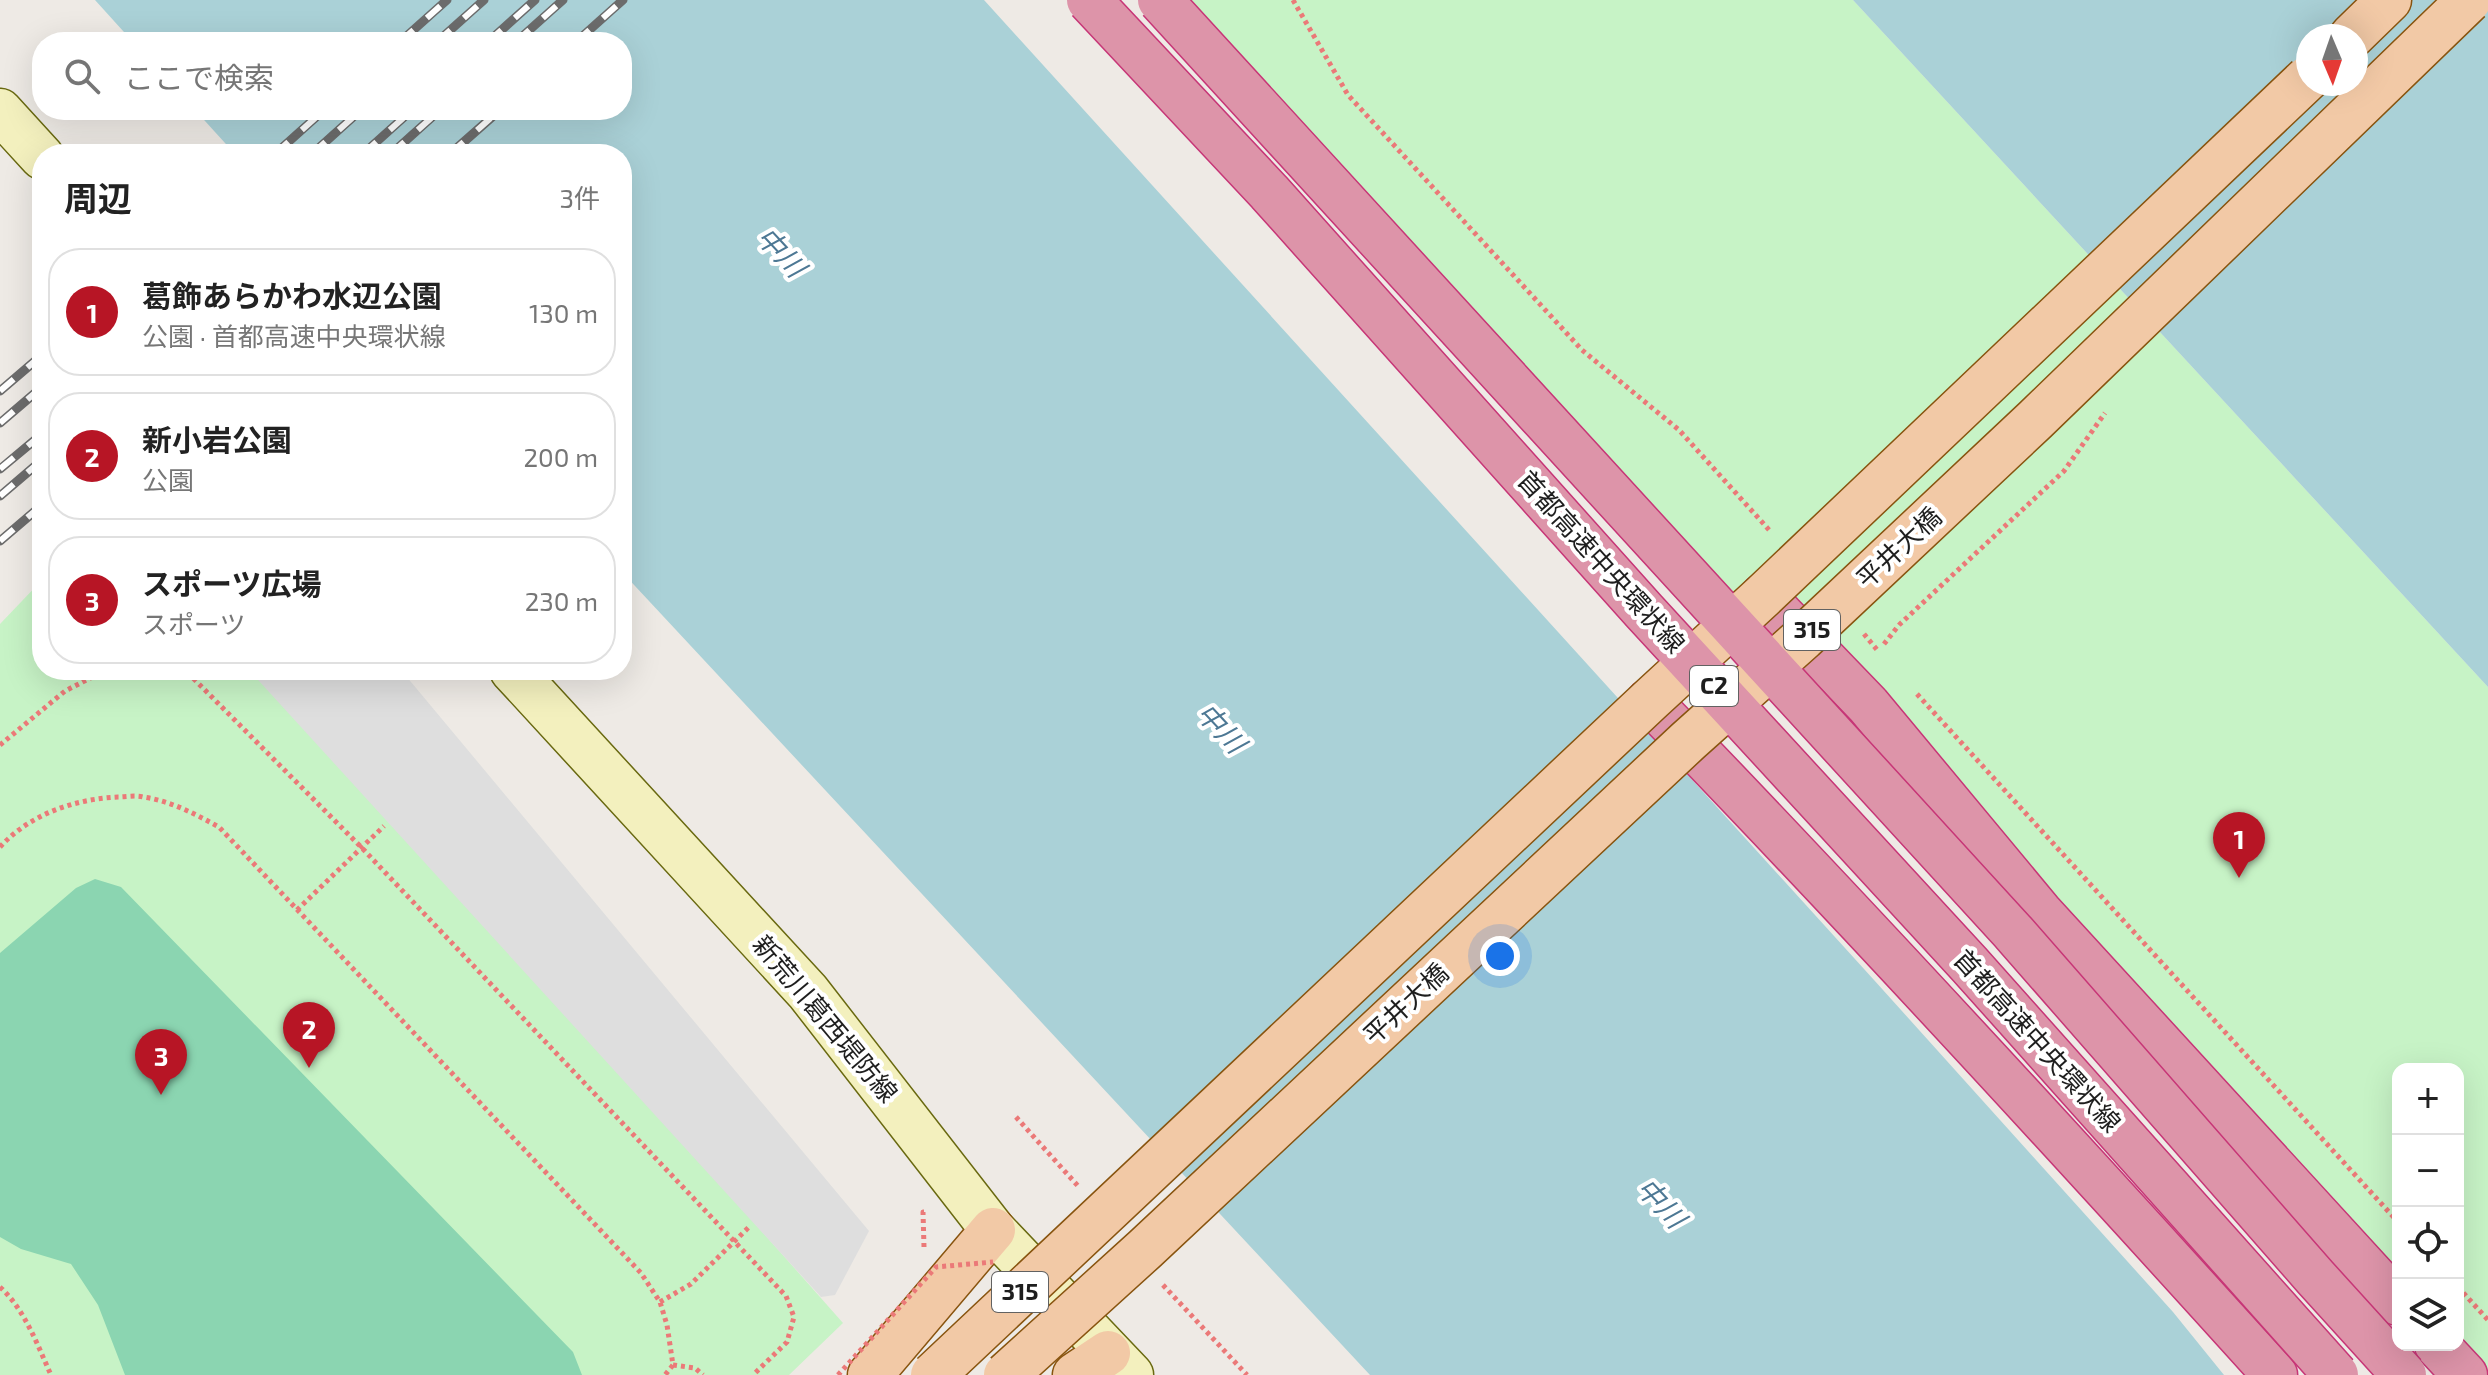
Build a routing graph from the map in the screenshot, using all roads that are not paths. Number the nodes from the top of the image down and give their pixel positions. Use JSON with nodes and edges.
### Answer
{"nodes":[{"id":1,"x":1089,"y":0,"type":"edge"},
{"id":2,"x":1160,"y":0,"type":"edge"},
{"id":3,"x":2389,"y":0,"type":"edge"},
{"id":4,"x":2469,"y":0,"type":"edge"},
{"id":5,"x":2364,"y":24,"type":"edge"},
{"id":6,"x":2296,"y":89,"type":"edge"},
{"id":7,"x":0,"y":111,"type":"edge"},
{"id":8,"x":32,"y":146,"type":"edge"},
{"id":9,"x":1763,"y":596,"type":"junction"},
{"id":10,"x":1803,"y":638,"type":"junction"},
{"id":11,"x":521,"y":680,"type":"edge"},
{"id":12,"x":1649,"y":701,"type":"junction"},
{"id":13,"x":1688,"y":741,"type":"junction"},
{"id":14,"x":994,"y":1246,"type":"junction"},
{"id":15,"x":2392,"y":1296,"type":"edge"},
{"id":16,"x":2443,"y":1351,"type":"edge"},
{"id":17,"x":1105,"y":1368,"type":"edge"},
{"id":18,"x":870,"y":1375,"type":"edge"},
{"id":19,"x":933,"y":1375,"type":"edge"},
{"id":20,"x":1006,"y":1375,"type":"edge"},
{"id":21,"x":2275,"y":1375,"type":"edge"},
{"id":22,"x":2336,"y":1375,"type":"edge"},
{"id":23,"x":2404,"y":1375,"type":"edge"},
{"id":24,"x":2465,"y":1375,"type":"edge"}],
"edges":[{"from":1,"to":22,"type":"highway","name":"首都高速中央環状線","number":"C2","bridge":true},
{"from":2,"to":23,"type":"highway","name":"首都高速中央環状線","number":"C2","bridge":true},
{"from":3,"to":5,"type":"main road"},
{"from":4,"to":10,"type":"main road","name":"平井大橋","number":"315","bridge":true},
{"from":6,"to":9,"type":"main road","name":"平井大橋","number":"315","bridge":true},
{"from":7,"to":8,"type":"main road"},
{"from":9,"to":10,"type":"highway"},
{"from":9,"to":12,"type":"main road","name":"平井大橋","number":"315","bridge":true},
{"from":10,"to":13,"type":"main road","name":"平井大橋","number":"315","bridge":true},
{"from":10,"to":15,"type":"highway"},
{"from":11,"to":14,"type":"main road","name":"新荒川葛西堤防線"},
{"from":12,"to":13,"type":"highway"},
{"from":12,"to":19,"type":"main road","name":"平井大橋","number":"315","bridge":true},
{"from":13,"to":20,"type":"main road","name":"平井大橋","number":"315","bridge":true},
{"from":13,"to":21,"type":"highway"},
{"from":14,"to":17,"type":"main road","name":"新荒川葛西堤防線"},
{"from":14,"to":18,"type":"main road"},
{"from":16,"to":24,"type":"highway"}]}
